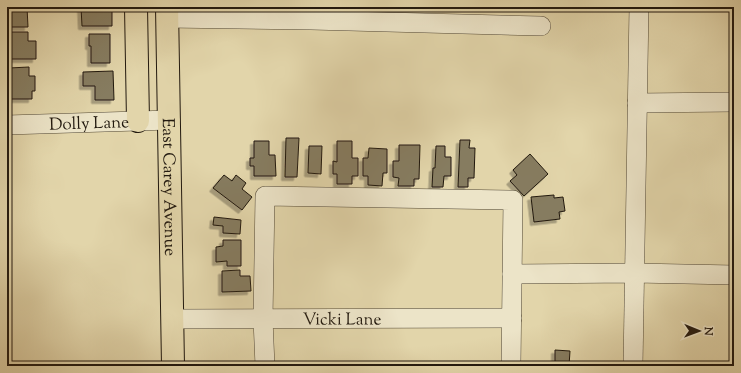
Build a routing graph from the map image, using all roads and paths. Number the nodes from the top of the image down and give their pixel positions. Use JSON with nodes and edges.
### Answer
{"nodes":[{"id":1,"x":136,"y":7,"type":"edge"},
{"id":2,"x":639,"y":7,"type":"edge"},
{"id":3,"x":167,"y":12,"type":"edge"},
{"id":4,"x":541,"y":26,"type":"dead end"},
{"id":5,"x":734,"y":102,"type":"edge"},
{"id":6,"x":638,"y":103,"type":"junction"},
{"id":7,"x":170,"y":120,"type":"junction"},
{"id":8,"x":138,"y":121,"type":"junction"},
{"id":9,"x":7,"y":125,"type":"edge"},
{"id":10,"x":634,"y":273,"type":"junction"},
{"id":11,"x":512,"y":274,"type":"junction"},
{"id":12,"x":734,"y":275,"type":"edge"},
{"id":13,"x":512,"y":318,"type":"junction"},
{"id":14,"x":172,"y":319,"type":"junction"},
{"id":15,"x":263,"y":319,"type":"junction"},
{"id":16,"x":173,"y":366,"type":"edge"},
{"id":17,"x":265,"y":366,"type":"edge"},
{"id":18,"x":511,"y":366,"type":"edge"},
{"id":19,"x":633,"y":366,"type":"edge"}],
"edges":[{"from":1,"to":8,"type":"main road"},
{"from":2,"to":6,"type":"street"},
{"from":3,"to":4,"type":"street"},
{"from":3,"to":7,"type":"main road","name":"East Carey Avenue"},
{"from":5,"to":6,"type":"street"},
{"from":6,"to":10,"type":"street"},
{"from":7,"to":8,"type":"street","name":"Dolly Lane"},
{"from":7,"to":14,"type":"main road","name":"East Carey Avenue"},
{"from":8,"to":9,"type":"street","name":"Dolly Lane"},
{"from":10,"to":11,"type":"street"},
{"from":10,"to":12,"type":"street"},
{"from":10,"to":19,"type":"street"},
{"from":11,"to":13,"type":"street"},
{"from":11,"to":15,"type":"street"},
{"from":13,"to":15,"type":"street","name":"Vicki Lane"},
{"from":13,"to":18,"type":"street"},
{"from":14,"to":15,"type":"street","name":"Vicki Lane"},
{"from":14,"to":16,"type":"main road","name":"East Carey Avenue"},
{"from":15,"to":17,"type":"street"}]}
